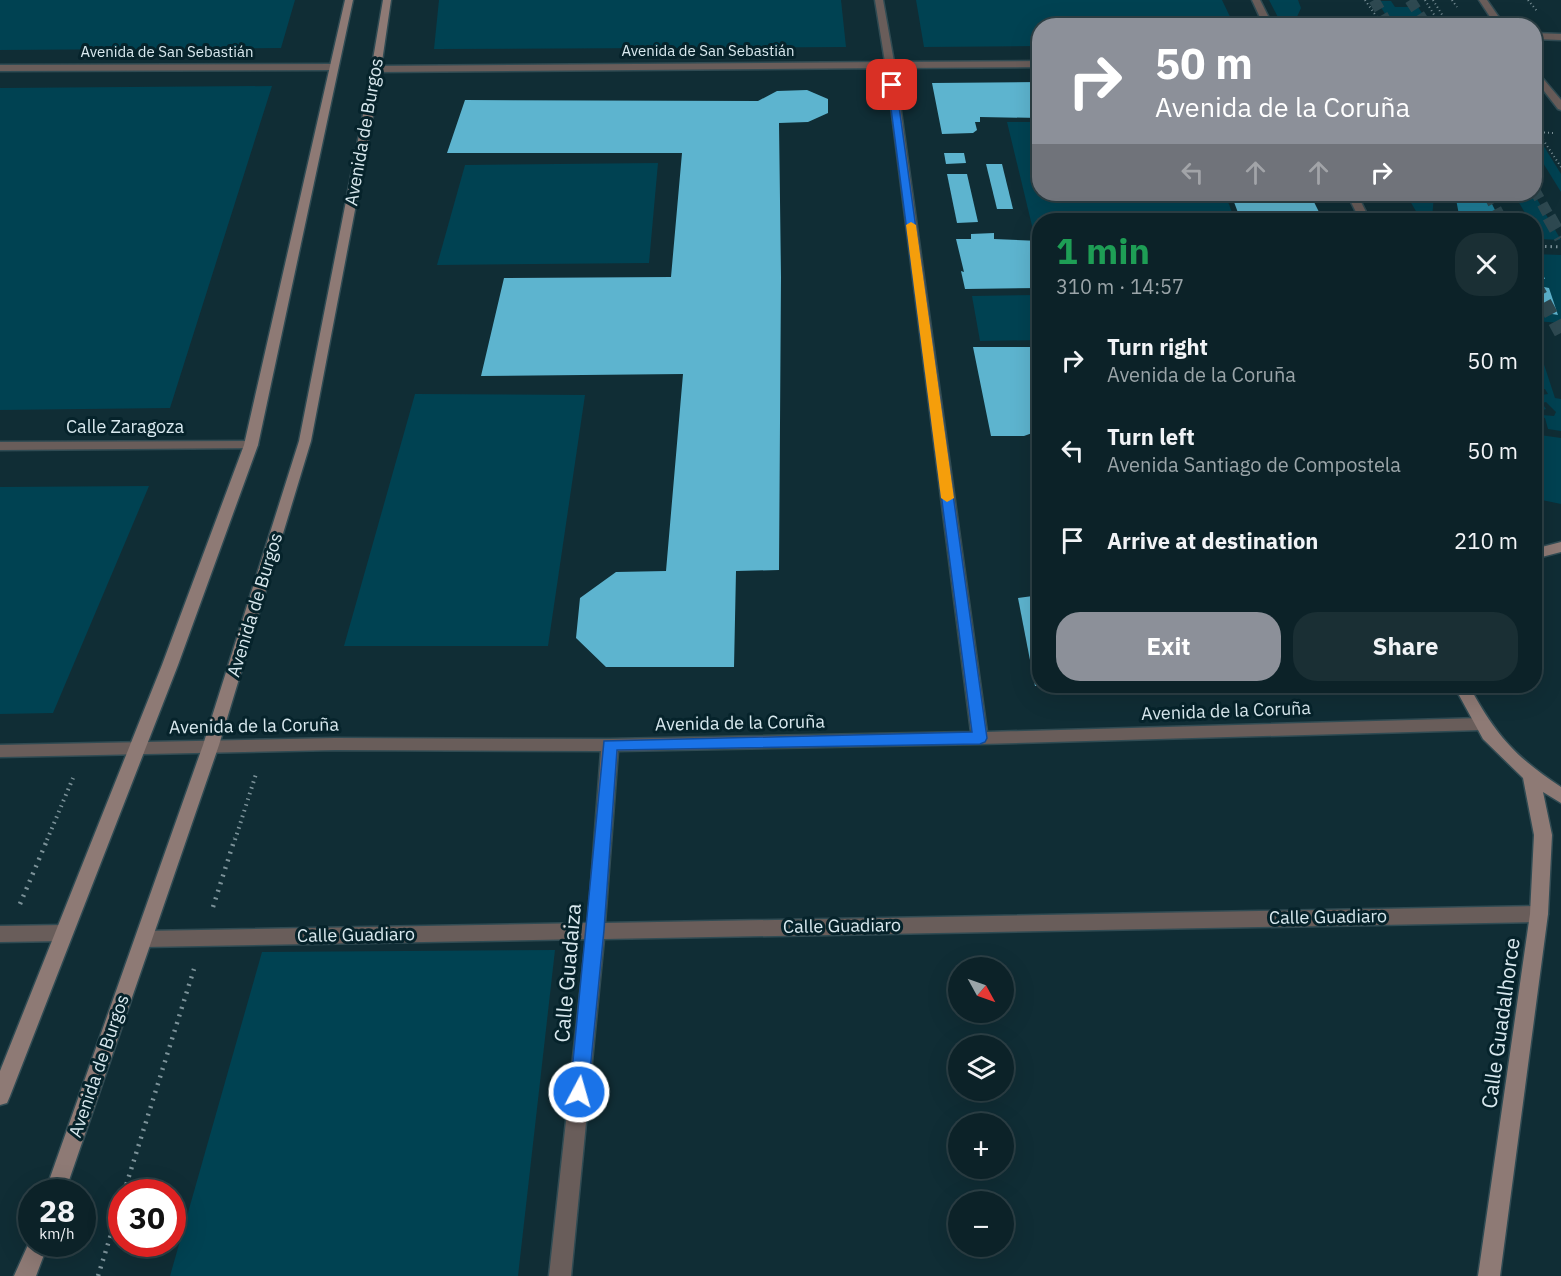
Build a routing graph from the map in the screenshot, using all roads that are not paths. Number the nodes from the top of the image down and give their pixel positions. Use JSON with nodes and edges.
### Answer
{"nodes":[{"id":1,"x":349,"y":0,"type":"edge"},
{"id":2,"x":387,"y":0,"type":"edge"},
{"id":3,"x":879,"y":0,"type":"edge"},
{"id":4,"x":1256,"y":0,"type":"edge"},
{"id":5,"x":1483,"y":0,"type":"edge"},
{"id":6,"x":1265,"y":18,"type":"edge"},
{"id":7,"x":1495,"y":18,"type":"edge"},
{"id":8,"x":1542,"y":36,"type":"edge"},
{"id":9,"x":1561,"y":37,"type":"edge"},
{"id":10,"x":1032,"y":64,"type":"edge"},
{"id":11,"x":890,"y":65,"type":"junction"},
{"id":12,"x":0,"y":68,"type":"edge"},
{"id":13,"x":333,"y":68,"type":"junction"},
{"id":14,"x":376,"y":69,"type":"junction"},
{"id":15,"x":1542,"y":82,"type":"edge"},
{"id":16,"x":1561,"y":107,"type":"edge"},
{"id":17,"x":251,"y":445,"type":"junction"},
{"id":18,"x":0,"y":446,"type":"edge"},
{"id":19,"x":1561,"y":547,"type":"edge"},
{"id":20,"x":1542,"y":552,"type":"edge"},
{"id":21,"x":1465,"y":693,"type":"edge"},
{"id":22,"x":1481,"y":724,"type":"junction"},
{"id":23,"x":980,"y":738,"type":"junction"},
{"id":24,"x":610,"y":745,"type":"junction"},
{"id":25,"x":211,"y":746,"type":"junction"},
{"id":26,"x":137,"y":747,"type":"junction"},
{"id":27,"x":0,"y":751,"type":"edge"},
{"id":28,"x":1532,"y":776,"type":"junction"},
{"id":29,"x":1561,"y":796,"type":"edge"},
{"id":30,"x":1539,"y":914,"type":"junction"},
{"id":31,"x":596,"y":930,"type":"junction"},
{"id":32,"x":64,"y":933,"type":"junction"},
{"id":33,"x":4,"y":934,"type":"edge"},
{"id":34,"x":144,"y":939,"type":"junction"},
{"id":35,"x":0,"y":1096,"type":"edge"},
{"id":36,"x":60,"y":1179,"type":"edge"},
{"id":37,"x":32,"y":1257,"type":"edge"},
{"id":38,"x":25,"y":1276,"type":"edge"},
{"id":39,"x":560,"y":1276,"type":"edge"},
{"id":40,"x":1489,"y":1276,"type":"edge"}],
"edges":[{"from":1,"to":13,"type":"street"},
{"from":2,"to":14,"type":"street","name":"Avenida de Burgos"},
{"from":3,"to":11,"type":"street"},
{"from":4,"to":6,"type":"street"},
{"from":5,"to":7,"type":"street"},
{"from":8,"to":9,"type":"street"},
{"from":10,"to":11,"type":"street","name":"Avenida de San Sebastián"},
{"from":11,"to":14,"type":"street","name":"Avenida de San Sebastián"},
{"from":11,"to":23,"type":"street"},
{"from":12,"to":13,"type":"street","name":"Avenida de San Sebastián"},
{"from":13,"to":17,"type":"street"},
{"from":14,"to":25,"type":"street","name":"Avenida de Burgos"},
{"from":15,"to":16,"type":"street"},
{"from":17,"to":18,"type":"street","name":"Calle Zaragoza"},
{"from":17,"to":26,"type":"street"},
{"from":19,"to":20,"type":"street"},
{"from":21,"to":22,"type":"street"},
{"from":22,"to":23,"type":"street","name":"Avenida de la Coruña"},
{"from":22,"to":28,"type":"street"},
{"from":23,"to":24,"type":"street","name":"Avenida de la Coruña"},
{"from":24,"to":25,"type":"street","name":"Avenida de la Coruña"},
{"from":24,"to":31,"type":"street","name":"Calle Guadaiza"},
{"from":25,"to":26,"type":"street","name":"Avenida de la Coruña"},
{"from":25,"to":34,"type":"street","name":"Avenida de Burgos"},
{"from":26,"to":27,"type":"street","name":"Avenida de la Coruña"},
{"from":26,"to":32,"type":"street"},
{"from":28,"to":29,"type":"street"},
{"from":28,"to":30,"type":"street","name":"Calle Guadalhorce"},
{"from":30,"to":31,"type":"street","name":"Calle Guadiaro"},
{"from":30,"to":40,"type":"street","name":"Calle Guadalhorce"},
{"from":31,"to":34,"type":"street","name":"Calle Guadiaro"},
{"from":31,"to":39,"type":"street","name":"Calle Guadaiza"},
{"from":32,"to":33,"type":"street"},
{"from":32,"to":35,"type":"street"},
{"from":34,"to":36,"type":"street","name":"Avenida de Burgos"},
{"from":37,"to":38,"type":"street"}]}
